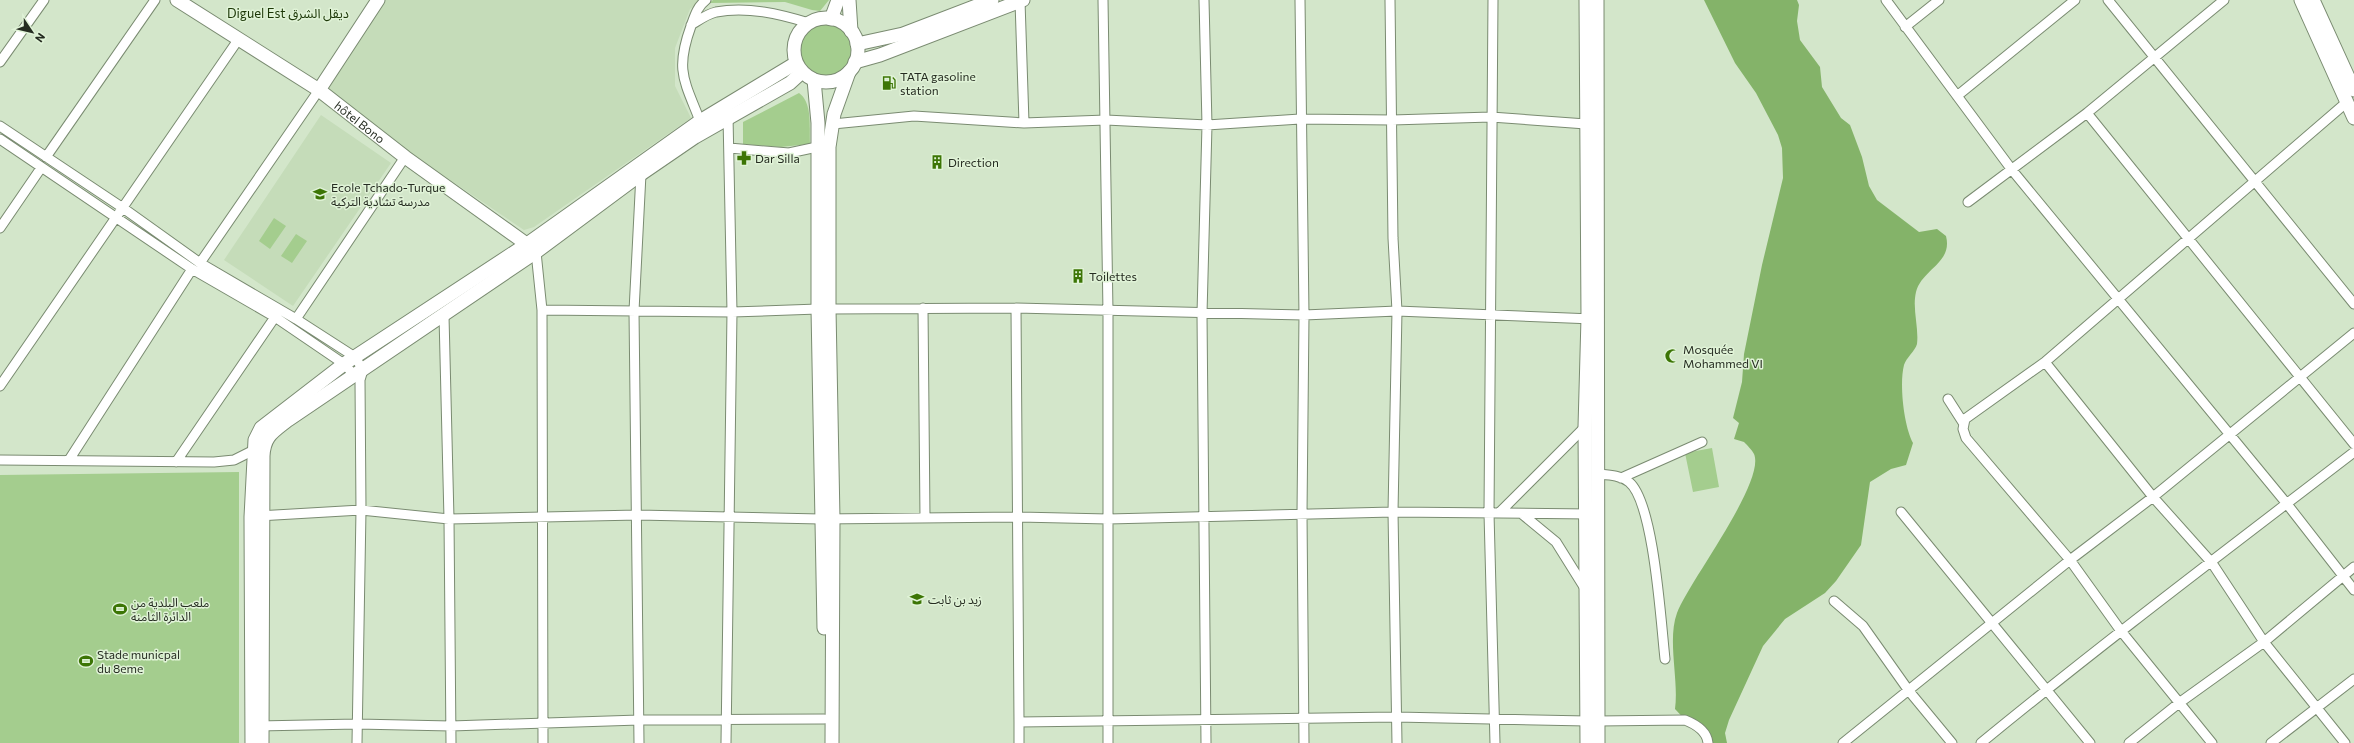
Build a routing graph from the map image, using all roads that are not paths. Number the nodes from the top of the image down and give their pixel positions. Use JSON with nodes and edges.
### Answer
{"nodes":[{"id":1,"x":44,"y":0,"type":"edge"},
{"id":2,"x":156,"y":0,"type":"edge"},
{"id":3,"x":177,"y":0,"type":"edge"},
{"id":4,"x":378,"y":0,"type":"edge"},
{"id":5,"x":706,"y":0,"type":"edge"},
{"id":6,"x":838,"y":0,"type":"edge"},
{"id":7,"x":849,"y":0,"type":"edge"},
{"id":8,"x":992,"y":0,"type":"edge"},
{"id":9,"x":1103,"y":0,"type":"edge"},
{"id":10,"x":1204,"y":0,"type":"edge"},
{"id":11,"x":1300,"y":0,"type":"edge"},
{"id":12,"x":1390,"y":0,"type":"edge"},
{"id":13,"x":1493,"y":0,"type":"edge"},
{"id":14,"x":1586,"y":0,"type":"edge"},
{"id":15,"x":1597,"y":0,"type":"edge"},
{"id":16,"x":1886,"y":0,"type":"edge"},
{"id":17,"x":1939,"y":0,"type":"edge"},
{"id":18,"x":2075,"y":0,"type":"edge"},
{"id":19,"x":2108,"y":0,"type":"edge"},
{"id":20,"x":2224,"y":0,"type":"edge"},
{"id":21,"x":2301,"y":0,"type":"edge"},
{"id":22,"x":2313,"y":0,"type":"edge"},
{"id":23,"x":1022,"y":1,"type":"edge"},
{"id":24,"x":831,"y":19,"type":"junction"},
{"id":25,"x":809,"y":23,"type":"junction"},
{"id":26,"x":691,"y":25,"type":"junction"},
{"id":27,"x":1905,"y":27,"type":"junction"},
{"id":28,"x":851,"y":31,"type":"junction"},
{"id":29,"x":238,"y":40,"type":"junction"},
{"id":30,"x":857,"y":44,"type":"junction"},
{"id":31,"x":2154,"y":58,"type":"junction"},
{"id":32,"x":0,"y":62,"type":"edge"},
{"id":33,"x":799,"y":67,"type":"junction"},
{"id":34,"x":852,"y":67,"type":"junction"},
{"id":35,"x":814,"y":80,"type":"junction"},
{"id":36,"x":319,"y":90,"type":"junction"},
{"id":37,"x":2354,"y":90,"type":"edge"},
{"id":38,"x":1957,"y":96,"type":"junction"},
{"id":39,"x":2347,"y":102,"type":"junction"},
{"id":40,"x":2087,"y":113,"type":"junction"},
{"id":41,"x":728,"y":116,"type":"junction"},
{"id":42,"x":1492,"y":117,"type":"junction"},
{"id":43,"x":2354,"y":118,"type":"edge"},
{"id":44,"x":1300,"y":119,"type":"junction"},
{"id":45,"x":1106,"y":120,"type":"junction"},
{"id":46,"x":1392,"y":120,"type":"junction"},
{"id":47,"x":700,"y":121,"type":"junction"},
{"id":48,"x":1024,"y":123,"type":"junction"},
{"id":49,"x":832,"y":124,"type":"junction"},
{"id":50,"x":1586,"y":124,"type":"junction"},
{"id":51,"x":0,"y":126,"type":"edge"},
{"id":52,"x":1207,"y":126,"type":"junction"},
{"id":53,"x":0,"y":139,"type":"edge"},
{"id":54,"x":817,"y":147,"type":"junction"},
{"id":55,"x":729,"y":148,"type":"junction"},
{"id":56,"x":46,"y":157,"type":"junction"},
{"id":57,"x":405,"y":157,"type":"junction"},
{"id":58,"x":41,"y":168,"type":"junction"},
{"id":59,"x":2012,"y":170,"type":"junction"},
{"id":60,"x":641,"y":174,"type":"junction"},
{"id":61,"x":2255,"y":181,"type":"junction"},
{"id":62,"x":1968,"y":202,"type":"dead end"},
{"id":63,"x":123,"y":208,"type":"junction"},
{"id":64,"x":116,"y":218,"type":"junction"},
{"id":65,"x":0,"y":228,"type":"edge"},
{"id":66,"x":2188,"y":238,"type":"junction"},
{"id":67,"x":531,"y":248,"type":"junction"},
{"id":68,"x":200,"y":263,"type":"junction"},
{"id":69,"x":192,"y":269,"type":"junction"},
{"id":70,"x":2118,"y":299,"type":"junction"},
{"id":71,"x":2354,"y":304,"type":"edge"},
{"id":72,"x":923,"y":308,"type":"junction"},
{"id":73,"x":1016,"y":308,"type":"junction"},
{"id":74,"x":823,"y":309,"type":"junction"},
{"id":75,"x":542,"y":310,"type":"junction"},
{"id":76,"x":634,"y":311,"type":"junction"},
{"id":77,"x":1397,"y":311,"type":"junction"},
{"id":78,"x":732,"y":312,"type":"junction"},
{"id":79,"x":1108,"y":312,"type":"junction"},
{"id":80,"x":1202,"y":314,"type":"junction"},
{"id":81,"x":1490,"y":314,"type":"junction"},
{"id":82,"x":1304,"y":315,"type":"junction"},
{"id":83,"x":444,"y":316,"type":"junction"},
{"id":84,"x":276,"y":317,"type":"junction"},
{"id":85,"x":1593,"y":318,"type":"junction"},
{"id":86,"x":296,"y":319,"type":"junction"},
{"id":87,"x":2354,"y":333,"type":"edge"},
{"id":88,"x":349,"y":361,"type":"junction"},
{"id":89,"x":2044,"y":362,"type":"junction"},
{"id":90,"x":359,"y":375,"type":"junction"},
{"id":91,"x":2301,"y":378,"type":"junction"},
{"id":92,"x":1,"y":383,"type":"edge"},
{"id":93,"x":1948,"y":399,"type":"dead end"},
{"id":94,"x":1964,"y":424,"type":"junction"},
{"id":95,"x":1585,"y":427,"type":"junction"},
{"id":96,"x":2229,"y":436,"type":"junction"},
{"id":97,"x":1702,"y":442,"type":"dead end"},
{"id":98,"x":2354,"y":444,"type":"edge"},
{"id":99,"x":254,"y":450,"type":"junction"},
{"id":100,"x":2354,"y":452,"type":"edge"},
{"id":101,"x":0,"y":460,"type":"edge"},
{"id":102,"x":69,"y":460,"type":"junction"},
{"id":103,"x":176,"y":462,"type":"junction"},
{"id":104,"x":1597,"y":474,"type":"junction"},
{"id":105,"x":1621,"y":478,"type":"junction"},
{"id":106,"x":2153,"y":498,"type":"junction"},
{"id":107,"x":2287,"y":504,"type":"junction"},
{"id":108,"x":361,"y":510,"type":"junction"},
{"id":109,"x":1393,"y":512,"type":"junction"},
{"id":110,"x":1901,"y":512,"type":"dead end"},
{"id":111,"x":1489,"y":513,"type":"junction"},
{"id":112,"x":1498,"y":513,"type":"junction"},
{"id":113,"x":1302,"y":514,"type":"junction"},
{"id":114,"x":1522,"y":514,"type":"junction"},
{"id":115,"x":1592,"y":514,"type":"junction"},
{"id":116,"x":638,"y":515,"type":"junction"},
{"id":117,"x":256,"y":516,"type":"junction"},
{"id":118,"x":728,"y":516,"type":"junction"},
{"id":119,"x":1205,"y":516,"type":"junction"},
{"id":120,"x":1019,"y":517,"type":"junction"},
{"id":121,"x":544,"y":518,"type":"junction"},
{"id":122,"x":925,"y":518,"type":"junction"},
{"id":123,"x":450,"y":519,"type":"junction"},
{"id":124,"x":827,"y":519,"type":"junction"},
{"id":125,"x":1108,"y":519,"type":"junction"},
{"id":126,"x":2070,"y":560,"type":"junction"},
{"id":127,"x":2212,"y":563,"type":"junction"},
{"id":128,"x":2354,"y":567,"type":"edge"},
{"id":129,"x":2342,"y":577,"type":"junction"},
{"id":130,"x":2354,"y":590,"type":"edge"},
{"id":131,"x":1587,"y":593,"type":"junction"},
{"id":132,"x":1834,"y":601,"type":"dead end"},
{"id":133,"x":1993,"y":622,"type":"junction"},
{"id":134,"x":2120,"y":631,"type":"junction"},
{"id":135,"x":2264,"y":642,"type":"junction"},
{"id":136,"x":1665,"y":659,"type":"dead end"},
{"id":137,"x":2354,"y":679,"type":"edge"},
{"id":138,"x":2047,"y":689,"type":"junction"},
{"id":139,"x":1910,"y":691,"type":"junction"},
{"id":140,"x":1592,"y":693,"type":"junction"},
{"id":141,"x":2179,"y":703,"type":"junction"},
{"id":142,"x":2318,"y":707,"type":"junction"},
{"id":143,"x":1396,"y":717,"type":"junction"},
{"id":144,"x":1206,"y":718,"type":"junction"},
{"id":145,"x":824,"y":719,"type":"junction"},
{"id":146,"x":1304,"y":719,"type":"junction"},
{"id":147,"x":639,"y":720,"type":"junction"},
{"id":148,"x":726,"y":720,"type":"junction"},
{"id":149,"x":1495,"y":720,"type":"junction"},
{"id":150,"x":1592,"y":721,"type":"junction"},
{"id":151,"x":1019,"y":722,"type":"junction"},
{"id":152,"x":1107,"y":722,"type":"junction"},
{"id":153,"x":357,"y":724,"type":"junction"},
{"id":154,"x":542,"y":724,"type":"junction"},
{"id":155,"x":257,"y":726,"type":"junction"},
{"id":156,"x":451,"y":726,"type":"junction"},
{"id":157,"x":252,"y":743,"type":"edge"},
{"id":158,"x":262,"y":743,"type":"edge"},
{"id":159,"x":357,"y":743,"type":"edge"},
{"id":160,"x":451,"y":743,"type":"edge"},
{"id":161,"x":543,"y":743,"type":"edge"},
{"id":162,"x":639,"y":743,"type":"edge"},
{"id":163,"x":726,"y":743,"type":"edge"},
{"id":164,"x":824,"y":743,"type":"edge"},
{"id":165,"x":832,"y":743,"type":"edge"},
{"id":166,"x":1018,"y":743,"type":"edge"},
{"id":167,"x":1108,"y":743,"type":"edge"},
{"id":168,"x":1206,"y":743,"type":"edge"},
{"id":169,"x":1304,"y":743,"type":"edge"},
{"id":170,"x":1397,"y":743,"type":"edge"},
{"id":171,"x":1495,"y":743,"type":"edge"},
{"id":172,"x":1587,"y":743,"type":"edge"},
{"id":173,"x":1598,"y":743,"type":"edge"},
{"id":174,"x":1708,"y":743,"type":"edge"},
{"id":175,"x":1843,"y":743,"type":"edge"},
{"id":176,"x":1952,"y":743,"type":"edge"},
{"id":177,"x":1981,"y":743,"type":"edge"},
{"id":178,"x":2090,"y":743,"type":"edge"},
{"id":179,"x":2129,"y":743,"type":"edge"},
{"id":180,"x":2212,"y":743,"type":"edge"},
{"id":181,"x":2271,"y":743,"type":"edge"},
{"id":182,"x":2345,"y":743,"type":"edge"}],
"edges":[{"from":1,"to":32,"type":"street"},
{"from":2,"to":56,"type":"street"},
{"from":3,"to":29,"type":"street","name":"hôtel Bono"},
{"from":4,"to":36,"type":"street"},
{"from":5,"to":26,"type":"street"},
{"from":6,"to":24,"type":"street"},
{"from":7,"to":28,"type":"street"},
{"from":8,"to":30,"type":"street"},
{"from":9,"to":45,"type":"street"},
{"from":10,"to":52,"type":"street"},
{"from":11,"to":44,"type":"street"},
{"from":12,"to":46,"type":"street"},
{"from":13,"to":42,"type":"street"},
{"from":14,"to":50,"type":"street"},
{"from":15,"to":85,"type":"street"},
{"from":16,"to":27,"type":"street"},
{"from":17,"to":27,"type":"street"},
{"from":18,"to":38,"type":"street"},
{"from":19,"to":31,"type":"street"},
{"from":20,"to":31,"type":"street"},
{"from":21,"to":39,"type":"street"},
{"from":22,"to":37,"type":"street"},
{"from":23,"to":34,"type":"street"},
{"from":23,"to":48,"type":"street"},
{"from":24,"to":25,"type":"street"},
{"from":24,"to":28,"type":"street"},
{"from":25,"to":26,"type":"street"},
{"from":25,"to":33,"type":"street"},
{"from":26,"to":47,"type":"street"},
{"from":27,"to":38,"type":"street"},
{"from":28,"to":30,"type":"street"},
{"from":29,"to":36,"type":"street","name":"hôtel Bono"},
{"from":29,"to":63,"type":"street"},
{"from":30,"to":34,"type":"street"},
{"from":31,"to":40,"type":"street"},
{"from":31,"to":61,"type":"street"},
{"from":33,"to":35,"type":"street"},
{"from":33,"to":41,"type":"street"},
{"from":33,"to":47,"type":"street"},
{"from":34,"to":35,"type":"street"},
{"from":34,"to":49,"type":"street"},
{"from":35,"to":54,"type":"street"},
{"from":36,"to":57,"type":"street","name":"hôtel Bono"},
{"from":36,"to":68,"type":"street"},
{"from":38,"to":59,"type":"street"},
{"from":39,"to":43,"type":"street"},
{"from":39,"to":61,"type":"street"},
{"from":40,"to":59,"type":"street"},
{"from":40,"to":66,"type":"street"},
{"from":41,"to":55,"type":"street"},
{"from":41,"to":60,"type":"street"},
{"from":42,"to":46,"type":"street"},
{"from":42,"to":50,"type":"street"},
{"from":42,"to":81,"type":"street"},
{"from":44,"to":46,"type":"street"},
{"from":44,"to":52,"type":"street"},
{"from":44,"to":82,"type":"street"},
{"from":45,"to":48,"type":"street"},
{"from":45,"to":52,"type":"street"},
{"from":45,"to":79,"type":"street"},
{"from":46,"to":77,"type":"street"},
{"from":47,"to":67,"type":"street"},
{"from":48,"to":49,"type":"street"},
{"from":49,"to":74,"type":"street"},
{"from":50,"to":85,"type":"street"},
{"from":51,"to":56,"type":"street"},
{"from":52,"to":80,"type":"street"},
{"from":53,"to":58,"type":"street"},
{"from":54,"to":55,"type":"street"},
{"from":54,"to":74,"type":"street"},
{"from":55,"to":78,"type":"street"},
{"from":56,"to":63,"type":"street"},
{"from":57,"to":67,"type":"street","name":"hôtel Bono"},
{"from":57,"to":86,"type":"street"},
{"from":58,"to":64,"type":"street"},
{"from":58,"to":65,"type":"street"},
{"from":59,"to":62,"type":"street"},
{"from":59,"to":70,"type":"street"},
{"from":60,"to":67,"type":"street"},
{"from":60,"to":76,"type":"street"},
{"from":61,"to":66,"type":"street"},
{"from":61,"to":71,"type":"street"},
{"from":63,"to":64,"type":"street"},
{"from":63,"to":68,"type":"street"},
{"from":64,"to":69,"type":"street"},
{"from":64,"to":92,"type":"street"},
{"from":66,"to":70,"type":"street"},
{"from":66,"to":91,"type":"street"},
{"from":67,"to":75,"type":"street"},
{"from":67,"to":83,"type":"street"},
{"from":67,"to":88,"type":"street"},
{"from":68,"to":86,"type":"street"},
{"from":69,"to":84,"type":"street"},
{"from":69,"to":102,"type":"street"},
{"from":70,"to":89,"type":"street"},
{"from":70,"to":96,"type":"street"},
{"from":72,"to":73,"type":"street"},
{"from":72,"to":74,"type":"street"},
{"from":72,"to":122,"type":"street"},
{"from":73,"to":79,"type":"street"},
{"from":73,"to":120,"type":"street"},
{"from":74,"to":78,"type":"street"},
{"from":74,"to":124,"type":"street"},
{"from":75,"to":76,"type":"street"},
{"from":75,"to":121,"type":"street"},
{"from":76,"to":78,"type":"street"},
{"from":76,"to":116,"type":"street"},
{"from":77,"to":81,"type":"street"},
{"from":77,"to":82,"type":"street"},
{"from":77,"to":109,"type":"street"},
{"from":78,"to":118,"type":"street"},
{"from":79,"to":80,"type":"street"},
{"from":79,"to":125,"type":"street"},
{"from":80,"to":82,"type":"street"},
{"from":80,"to":119,"type":"street"},
{"from":81,"to":85,"type":"street"},
{"from":81,"to":111,"type":"street"},
{"from":82,"to":113,"type":"street"},
{"from":83,"to":90,"type":"street"},
{"from":83,"to":123,"type":"street"},
{"from":84,"to":88,"type":"street"},
{"from":84,"to":103,"type":"street"},
{"from":85,"to":95,"type":"street"},
{"from":85,"to":104,"type":"street"},
{"from":86,"to":88,"type":"street"},
{"from":87,"to":91,"type":"street"},
{"from":88,"to":90,"type":"street"},
{"from":88,"to":99,"type":"street"},
{"from":89,"to":94,"type":"street"},
{"from":89,"to":106,"type":"street"},
{"from":90,"to":108,"type":"street"},
{"from":90,"to":117,"type":"street"},
{"from":91,"to":96,"type":"street"},
{"from":91,"to":98,"type":"street"},
{"from":93,"to":94,"type":"street"},
{"from":94,"to":126,"type":"street"},
{"from":95,"to":112,"type":"street"},
{"from":95,"to":115,"type":"street"},
{"from":96,"to":106,"type":"street"},
{"from":96,"to":107,"type":"street"},
{"from":97,"to":105,"type":"street"},
{"from":99,"to":103,"type":"street"},
{"from":99,"to":117,"type":"street"},
{"from":100,"to":107,"type":"street"},
{"from":101,"to":102,"type":"street"},
{"from":102,"to":103,"type":"street"},
{"from":104,"to":105,"type":"street"},
{"from":104,"to":115,"type":"street"},
{"from":105,"to":136,"type":"street"},
{"from":106,"to":126,"type":"street"},
{"from":106,"to":127,"type":"street"},
{"from":107,"to":127,"type":"street"},
{"from":107,"to":129,"type":"street"},
{"from":108,"to":117,"type":"street"},
{"from":108,"to":123,"type":"street"},
{"from":108,"to":153,"type":"street"},
{"from":109,"to":111,"type":"street"},
{"from":109,"to":113,"type":"street"},
{"from":109,"to":143,"type":"street"},
{"from":110,"to":133,"type":"street"},
{"from":111,"to":112,"type":"street"},
{"from":111,"to":149,"type":"street"},
{"from":112,"to":114,"type":"street"},
{"from":113,"to":119,"type":"street"},
{"from":113,"to":146,"type":"street"},
{"from":114,"to":115,"type":"street"},
{"from":114,"to":131,"type":"street"},
{"from":115,"to":131,"type":"street"},
{"from":115,"to":140,"type":"street"},
{"from":116,"to":118,"type":"street"},
{"from":116,"to":121,"type":"street"},
{"from":116,"to":147,"type":"street"},
{"from":117,"to":155,"type":"street"},
{"from":118,"to":124,"type":"street"},
{"from":118,"to":148,"type":"street"},
{"from":119,"to":125,"type":"street"},
{"from":119,"to":144,"type":"street"},
{"from":120,"to":122,"type":"street"},
{"from":120,"to":125,"type":"street"},
{"from":120,"to":151,"type":"street"},
{"from":121,"to":123,"type":"street"},
{"from":121,"to":154,"type":"street"},
{"from":122,"to":124,"type":"street"},
{"from":123,"to":156,"type":"street"},
{"from":124,"to":145,"type":"street"},
{"from":124,"to":165,"type":"street"},
{"from":125,"to":152,"type":"street"},
{"from":126,"to":133,"type":"street"},
{"from":126,"to":134,"type":"street"},
{"from":127,"to":134,"type":"street"},
{"from":127,"to":135,"type":"street"},
{"from":128,"to":129,"type":"street"},
{"from":129,"to":130,"type":"street"},
{"from":129,"to":135,"type":"street"},
{"from":131,"to":140,"type":"street"},
{"from":132,"to":139,"type":"street"},
{"from":133,"to":138,"type":"street"},
{"from":133,"to":139,"type":"street"},
{"from":134,"to":138,"type":"street"},
{"from":134,"to":141,"type":"street"},
{"from":135,"to":141,"type":"street"},
{"from":135,"to":142,"type":"street"},
{"from":137,"to":142,"type":"street"},
{"from":138,"to":177,"type":"street"},
{"from":138,"to":178,"type":"street"},
{"from":139,"to":175,"type":"street"},
{"from":139,"to":176,"type":"street"},
{"from":140,"to":150,"type":"street"},
{"from":141,"to":179,"type":"street"},
{"from":141,"to":180,"type":"street"},
{"from":142,"to":181,"type":"street"},
{"from":142,"to":182,"type":"street"},
{"from":143,"to":146,"type":"street"},
{"from":143,"to":149,"type":"street"},
{"from":143,"to":170,"type":"street"},
{"from":144,"to":146,"type":"street"},
{"from":144,"to":152,"type":"street"},
{"from":144,"to":168,"type":"street"},
{"from":145,"to":148,"type":"street"},
{"from":145,"to":164,"type":"street"},
{"from":146,"to":169,"type":"street"},
{"from":147,"to":148,"type":"street"},
{"from":147,"to":154,"type":"street"},
{"from":147,"to":162,"type":"street"},
{"from":148,"to":163,"type":"street"},
{"from":149,"to":150,"type":"street"},
{"from":149,"to":171,"type":"street"},
{"from":150,"to":172,"type":"street"},
{"from":150,"to":173,"type":"street"},
{"from":150,"to":174,"type":"street"},
{"from":151,"to":152,"type":"street"},
{"from":151,"to":166,"type":"street"},
{"from":152,"to":167,"type":"street"},
{"from":153,"to":155,"type":"street"},
{"from":153,"to":156,"type":"street"},
{"from":153,"to":159,"type":"street"},
{"from":154,"to":156,"type":"street"},
{"from":154,"to":161,"type":"street"},
{"from":155,"to":157,"type":"street"},
{"from":155,"to":158,"type":"street"},
{"from":156,"to":160,"type":"street"}]}
